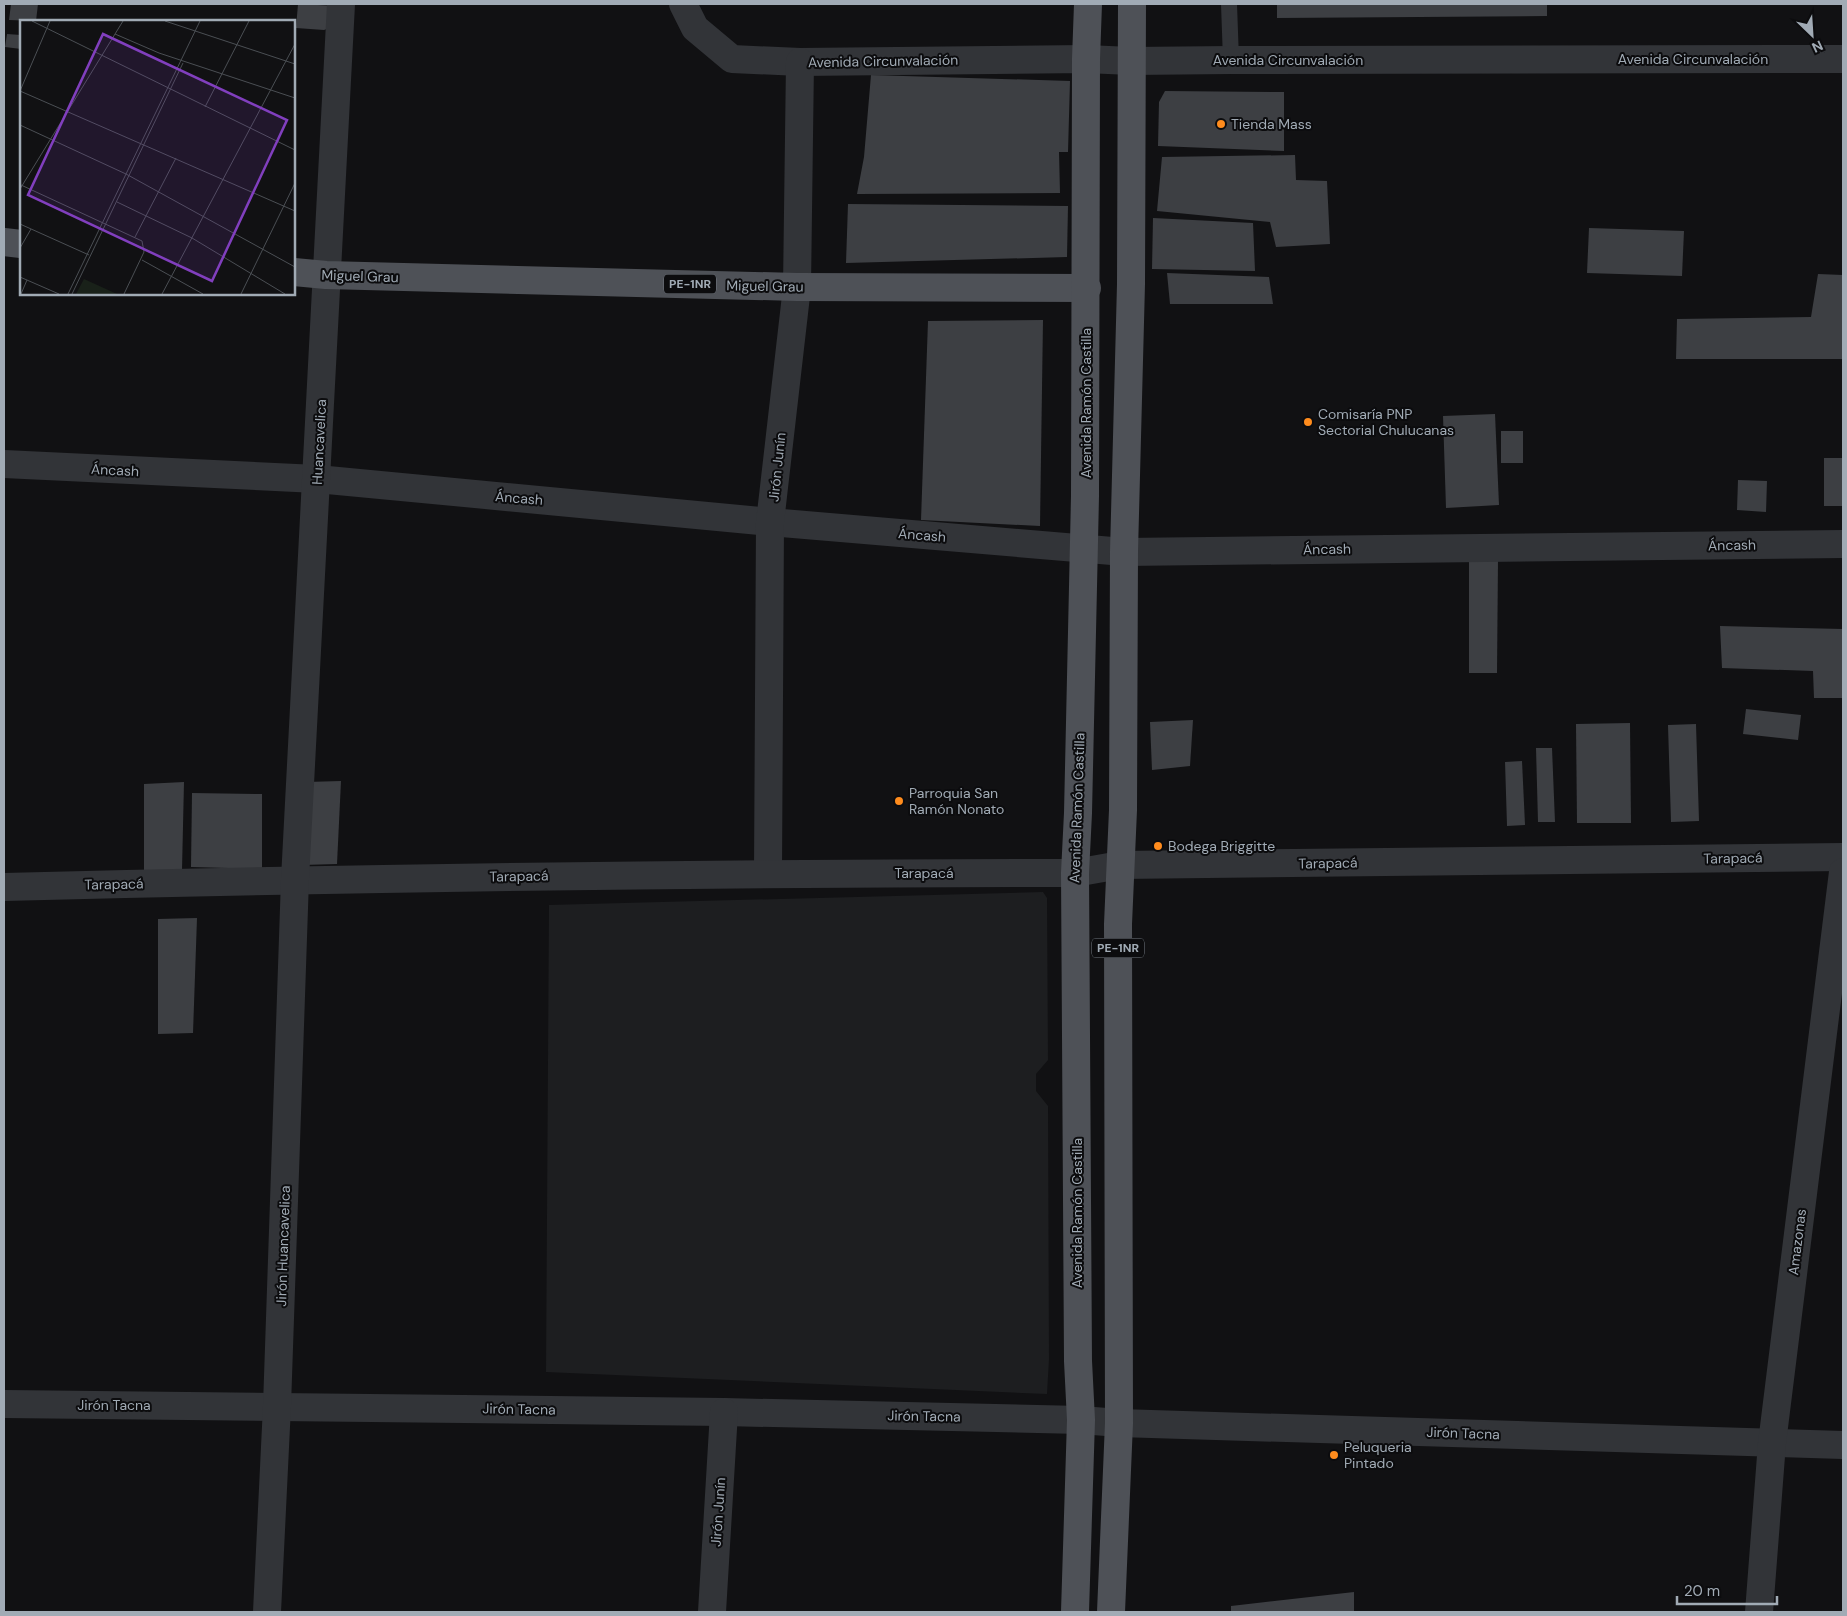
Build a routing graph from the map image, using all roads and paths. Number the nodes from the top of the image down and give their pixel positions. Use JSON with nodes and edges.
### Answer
{"nodes":[{"id":1,"x":341,"y":4,"type":"edge"},
{"id":2,"x":683,"y":4,"type":"edge"},
{"id":3,"x":1088,"y":4,"type":"edge"},
{"id":4,"x":1132,"y":4,"type":"edge"},
{"id":5,"x":1229,"y":4,"type":"edge"},
{"id":6,"x":1086,"y":59,"type":"junction"},
{"id":7,"x":1843,"y":59,"type":"edge"},
{"id":8,"x":1231,"y":60,"type":"junction"},
{"id":9,"x":800,"y":62,"type":"junction"},
{"id":10,"x":1131,"y":62,"type":"junction"},
{"id":11,"x":4,"y":242,"type":"edge"},
{"id":12,"x":20,"y":244,"type":"edge"},
{"id":13,"x":295,"y":272,"type":"edge"},
{"id":14,"x":326,"y":275,"type":"junction"},
{"id":15,"x":797,"y":287,"type":"junction"},
{"id":16,"x":1086,"y":288,"type":"junction"},
{"id":17,"x":4,"y":464,"type":"edge"},
{"id":18,"x":317,"y":479,"type":"junction"},
{"id":19,"x":770,"y":522,"type":"junction"},
{"id":20,"x":1843,"y":544,"type":"edge"},
{"id":21,"x":1083,"y":549,"type":"junction"},
{"id":22,"x":1124,"y":552,"type":"junction"},
{"id":23,"x":1843,"y":857,"type":"edge"},
{"id":24,"x":1120,"y":865,"type":"junction"},
{"id":25,"x":1843,"y":872,"type":"edge"},
{"id":26,"x":768,"y":873,"type":"junction"},
{"id":27,"x":1075,"y":873,"type":"junction"},
{"id":28,"x":296,"y":880,"type":"junction"},
{"id":29,"x":4,"y":887,"type":"edge"},
{"id":30,"x":4,"y":1404,"type":"edge"},
{"id":31,"x":277,"y":1406,"type":"junction"},
{"id":32,"x":724,"y":1412,"type":"junction"},
{"id":33,"x":1081,"y":1420,"type":"junction"},
{"id":34,"x":1119,"y":1423,"type":"junction"},
{"id":35,"x":1772,"y":1442,"type":"junction"},
{"id":36,"x":1843,"y":1445,"type":"edge"},
{"id":37,"x":267,"y":1612,"type":"edge"},
{"id":38,"x":712,"y":1612,"type":"edge"},
{"id":39,"x":1075,"y":1612,"type":"edge"},
{"id":40,"x":1111,"y":1612,"type":"edge"},
{"id":41,"x":1759,"y":1612,"type":"edge"}],
"edges":[{"from":1,"to":14,"type":"street","name":"Huancavelica"},
{"from":2,"to":9,"type":"street","name":"Avenida Circunvalación"},
{"from":3,"to":6,"type":"main road","name":"Avenida Ramón Castilla"},
{"from":4,"to":10,"type":"main road"},
{"from":5,"to":8,"type":"lane"},
{"from":6,"to":9,"type":"street","name":"Avenida Circunvalación"},
{"from":6,"to":10,"type":"street","name":"Avenida Circunvalación"},
{"from":6,"to":16,"type":"main road","name":"Avenida Ramón Castilla"},
{"from":7,"to":8,"type":"street","name":"Avenida Circunvalación"},
{"from":8,"to":10,"type":"street","name":"Avenida Circunvalación"},
{"from":9,"to":15,"type":"street","name":"Jirón Junín"},
{"from":10,"to":22,"type":"main road","number":"PE-1NR"},
{"from":11,"to":12,"type":"main road"},
{"from":13,"to":14,"type":"main road","name":"Miguel Grau","number":"PE-1NR"},
{"from":14,"to":15,"type":"main road","name":"Miguel Grau","number":"PE-1NR"},
{"from":14,"to":18,"type":"street","name":"Huancavelica"},
{"from":15,"to":16,"type":"main road","name":"Miguel Grau","number":"PE-1NR"},
{"from":15,"to":19,"type":"street","name":"Jirón Junín"},
{"from":16,"to":21,"type":"main road","name":"Avenida Ramón Castilla","number":"PE-1NR"},
{"from":17,"to":18,"type":"street","name":"Áncash"},
{"from":18,"to":19,"type":"street","name":"Áncash"},
{"from":18,"to":28,"type":"street","name":"Huancavelica"},
{"from":19,"to":21,"type":"street","name":"Áncash"},
{"from":19,"to":26,"type":"street","name":"Jirón Junín"},
{"from":20,"to":22,"type":"street","name":"Áncash"},
{"from":21,"to":22,"type":"street","name":"Áncash"},
{"from":21,"to":27,"type":"main road","name":"Avenida Ramón Castilla","number":"PE-1NR"},
{"from":22,"to":24,"type":"main road","number":"PE-1NR"},
{"from":23,"to":24,"type":"street","name":"Tarapacá"},
{"from":24,"to":27,"type":"street","name":"Tarapacá"},
{"from":24,"to":34,"type":"main road","number":"PE-1NR"},
{"from":25,"to":35,"type":"street","name":"Amazonas"},
{"from":26,"to":27,"type":"street","name":"Tarapacá"},
{"from":26,"to":28,"type":"street","name":"Tarapacá"},
{"from":27,"to":33,"type":"main road","name":"Avenida Ramón Castilla","number":"PE-1NR"},
{"from":28,"to":29,"type":"street","name":"Tarapacá"},
{"from":28,"to":31,"type":"street","name":"Jirón Huancavelica"},
{"from":30,"to":31,"type":"street","name":"Jirón Tacna"},
{"from":31,"to":32,"type":"street","name":"Jirón Tacna"},
{"from":31,"to":37,"type":"street","name":"Jirón Huancavelica"},
{"from":32,"to":33,"type":"street","name":"Jirón Tacna"},
{"from":32,"to":38,"type":"street","name":"Jirón Junín"},
{"from":33,"to":34,"type":"street","name":"Jirón Tacna"},
{"from":33,"to":39,"type":"main road","name":"Avenida Ramón Castilla","number":"PE-1NR"},
{"from":34,"to":35,"type":"street","name":"Jirón Tacna"},
{"from":34,"to":40,"type":"main road","number":"PE-1NR"},
{"from":35,"to":36,"type":"street","name":"Jirón Tacna"},
{"from":35,"to":41,"type":"street","name":"Amazonas"}]}
